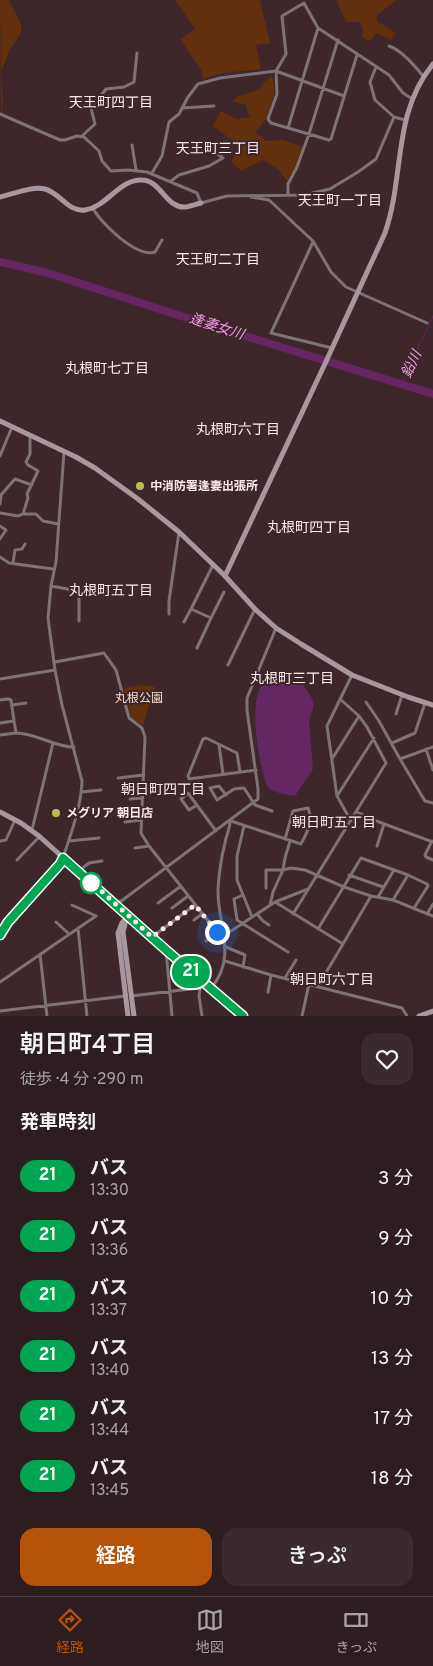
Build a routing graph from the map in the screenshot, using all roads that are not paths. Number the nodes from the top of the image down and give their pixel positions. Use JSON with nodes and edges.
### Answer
{"nodes":[{"id":1,"x":318,"y":28,"type":"junction"},
{"id":2,"x":338,"y":40,"type":"junction"},
{"id":3,"x":389,"y":46,"type":"dead end"},
{"id":4,"x":137,"y":53,"type":"dead end"},
{"id":5,"x":357,"y":55,"type":"junction"},
{"id":6,"x":433,"y":64,"type":"edge"},
{"id":7,"x":376,"y":67,"type":"junction"},
{"id":8,"x":276,"y":71,"type":"junction"},
{"id":9,"x":423,"y":76,"type":"junction"},
{"id":10,"x":302,"y":81,"type":"junction"},
{"id":11,"x":324,"y":88,"type":"junction"},
{"id":12,"x":344,"y":96,"type":"junction"},
{"id":13,"x":412,"y":98,"type":"junction"},
{"id":14,"x":214,"y":106,"type":"dead end"},
{"id":15,"x":182,"y":108,"type":"junction"},
{"id":16,"x":0,"y":114,"type":"edge"},
{"id":17,"x":394,"y":117,"type":"junction"},
{"id":18,"x":404,"y":120,"type":"junction"},
{"id":19,"x":288,"y":128,"type":"junction"},
{"id":20,"x":309,"y":134,"type":"junction"},
{"id":21,"x":82,"y":136,"type":"junction"},
{"id":22,"x":204,"y":142,"type":"dead end"},
{"id":23,"x":132,"y":144,"type":"dead end"},
{"id":24,"x":136,"y":170,"type":"junction"},
{"id":25,"x":152,"y":173,"type":"junction"},
{"id":26,"x":171,"y":181,"type":"junction"},
{"id":27,"x":288,"y":194,"type":"junction"},
{"id":28,"x":248,"y":196,"type":"junction"},
{"id":29,"x":0,"y":197,"type":"edge"},
{"id":30,"x":201,"y":202,"type":"junction"},
{"id":31,"x":93,"y":207,"type":"junction"},
{"id":32,"x":162,"y":240,"type":"dead end"},
{"id":33,"x":313,"y":241,"type":"junction"},
{"id":34,"x":358,"y":293,"type":"junction"},
{"id":35,"x":427,"y":323,"type":"dead end"},
{"id":36,"x":331,"y":350,"type":"junction"},
{"id":37,"x":0,"y":421,"type":"edge"},
{"id":38,"x":12,"y":427,"type":"junction"},
{"id":39,"x":30,"y":436,"type":"junction"},
{"id":40,"x":64,"y":451,"type":"junction"},
{"id":41,"x":0,"y":456,"type":"edge"},
{"id":42,"x":32,"y":485,"type":"junction"},
{"id":43,"x":1,"y":495,"type":"edge"},
{"id":44,"x":0,"y":504,"type":"edge"},
{"id":45,"x":0,"y":513,"type":"edge"},
{"id":46,"x":24,"y":514,"type":"junction"},
{"id":47,"x":58,"y":524,"type":"junction"},
{"id":48,"x":0,"y":526,"type":"edge"},
{"id":49,"x":179,"y":532,"type":"junction"},
{"id":50,"x":0,"y":539,"type":"edge"},
{"id":51,"x":25,"y":544,"type":"dead end"},
{"id":52,"x":0,"y":557,"type":"edge"},
{"id":53,"x":13,"y":564,"type":"junction"},
{"id":54,"x":213,"y":565,"type":"junction"},
{"id":55,"x":54,"y":570,"type":"junction"},
{"id":56,"x":225,"y":576,"type":"junction"},
{"id":57,"x":51,"y":586,"type":"junction"},
{"id":58,"x":224,"y":592,"type":"dead end"},
{"id":59,"x":190,"y":609,"type":"junction"},
{"id":60,"x":255,"y":609,"type":"junction"},
{"id":61,"x":170,"y":614,"type":"dead end"},
{"id":62,"x":212,"y":618,"type":"junction"},
{"id":63,"x":79,"y":621,"type":"dead end"},
{"id":64,"x":184,"y":622,"type":"dead end"},
{"id":65,"x":276,"y":628,"type":"junction"},
{"id":66,"x":197,"y":648,"type":"dead end"},
{"id":67,"x":55,"y":662,"type":"junction"},
{"id":68,"x":228,"y":665,"type":"dead end"},
{"id":69,"x":55,"y":670,"type":"junction"},
{"id":70,"x":352,"y":675,"type":"junction"},
{"id":71,"x":0,"y":680,"type":"edge"},
{"id":72,"x":402,"y":695,"type":"junction"},
{"id":73,"x":340,"y":699,"type":"junction"},
{"id":74,"x":0,"y":700,"type":"edge"},
{"id":75,"x":366,"y":702,"type":"dead end"},
{"id":76,"x":426,"y":702,"type":"junction"},
{"id":77,"x":26,"y":703,"type":"dead end"},
{"id":78,"x":433,"y":704,"type":"edge"},
{"id":79,"x":12,"y":705,"type":"junction"},
{"id":80,"x":396,"y":714,"type":"dead end"},
{"id":81,"x":359,"y":716,"type":"junction"},
{"id":82,"x":14,"y":721,"type":"junction"},
{"id":83,"x":0,"y":723,"type":"edge"},
{"id":84,"x":16,"y":733,"type":"junction"},
{"id":85,"x":0,"y":735,"type":"edge"},
{"id":86,"x":374,"y":738,"type":"junction"},
{"id":87,"x":53,"y":743,"type":"junction"},
{"id":88,"x":392,"y":743,"type":"junction"},
{"id":89,"x":219,"y":744,"type":"junction"},
{"id":90,"x":74,"y":747,"type":"junction"},
{"id":91,"x":433,"y":747,"type":"edge"},
{"id":92,"x":426,"y":749,"type":"junction"},
{"id":93,"x":400,"y":759,"type":"junction"},
{"id":94,"x":331,"y":760,"type":"junction"},
{"id":95,"x":256,"y":770,"type":"junction"},
{"id":96,"x":433,"y":770,"type":"edge"},
{"id":97,"x":240,"y":772,"type":"junction"},
{"id":98,"x":223,"y":774,"type":"junction"},
{"id":99,"x":144,"y":775,"type":"junction"},
{"id":100,"x":118,"y":778,"type":"dead end"},
{"id":101,"x":100,"y":790,"type":"dead end"},
{"id":102,"x":81,"y":792,"type":"junction"},
{"id":103,"x":226,"y":795,"type":"junction"},
{"id":104,"x":337,"y":796,"type":"junction"},
{"id":105,"x":143,"y":798,"type":"junction"},
{"id":106,"x":130,"y":799,"type":"dead end"},
{"id":107,"x":254,"y":802,"type":"junction"},
{"id":108,"x":433,"y":803,"type":"edge"},
{"id":109,"x":197,"y":805,"type":"junction"},
{"id":110,"x":142,"y":809,"type":"junction"},
{"id":111,"x":272,"y":811,"type":"dead end"},
{"id":112,"x":0,"y":812,"type":"edge"},
{"id":113,"x":122,"y":812,"type":"dead end"},
{"id":114,"x":357,"y":812,"type":"junction"},
{"id":115,"x":15,"y":820,"type":"junction"},
{"id":116,"x":141,"y":820,"type":"junction"},
{"id":117,"x":230,"y":820,"type":"junction"},
{"id":118,"x":351,"y":821,"type":"junction"},
{"id":119,"x":125,"y":822,"type":"dead end"},
{"id":120,"x":384,"y":824,"type":"junction"},
{"id":121,"x":244,"y":826,"type":"junction"},
{"id":122,"x":32,"y":831,"type":"junction"},
{"id":123,"x":216,"y":831,"type":"junction"},
{"id":124,"x":39,"y":836,"type":"junction"},
{"id":125,"x":99,"y":838,"type":"dead end"},
{"id":126,"x":285,"y":839,"type":"junction"},
{"id":127,"x":0,"y":841,"type":"edge"},
{"id":128,"x":69,"y":841,"type":"junction"},
{"id":129,"x":290,"y":841,"type":"junction"},
{"id":130,"x":433,"y":841,"type":"edge"},
{"id":131,"x":149,"y":846,"type":"junction"},
{"id":132,"x":377,"y":846,"type":"dead end"},
{"id":133,"x":135,"y":848,"type":"dead end"},
{"id":134,"x":63,"y":858,"type":"junction"},
{"id":135,"x":17,"y":860,"type":"dead end"},
{"id":136,"x":433,"y":860,"type":"edge"},
{"id":137,"x":102,"y":861,"type":"dead end"},
{"id":138,"x":167,"y":868,"type":"junction"},
{"id":139,"x":283,"y":870,"type":"junction"},
{"id":140,"x":394,"y":870,"type":"junction"},
{"id":141,"x":79,"y":871,"type":"junction"},
{"id":142,"x":317,"y":875,"type":"junction"},
{"id":143,"x":350,"y":875,"type":"junction"},
{"id":144,"x":408,"y":875,"type":"junction"},
{"id":145,"x":181,"y":886,"type":"junction"},
{"id":146,"x":344,"y":887,"type":"junction"},
{"id":147,"x":383,"y":887,"type":"junction"},
{"id":148,"x":266,"y":888,"type":"dead end"},
{"id":149,"x":308,"y":889,"type":"junction"},
{"id":150,"x":243,"y":895,"type":"junction"},
{"id":151,"x":188,"y":896,"type":"junction"},
{"id":152,"x":371,"y":896,"type":"junction"},
{"id":153,"x":378,"y":897,"type":"junction"},
{"id":154,"x":393,"y":900,"type":"junction"},
{"id":155,"x":276,"y":902,"type":"junction"},
{"id":156,"x":158,"y":903,"type":"dead end"},
{"id":157,"x":72,"y":904,"type":"dead end"},
{"id":158,"x":433,"y":904,"type":"edge"},
{"id":159,"x":195,"y":905,"type":"junction"},
{"id":160,"x":270,"y":905,"type":"junction"},
{"id":161,"x":116,"y":906,"type":"junction"},
{"id":162,"x":172,"y":908,"type":"dead end"},
{"id":163,"x":414,"y":908,"type":"junction"},
{"id":164,"x":202,"y":914,"type":"junction"},
{"id":165,"x":257,"y":914,"type":"junction"},
{"id":166,"x":293,"y":914,"type":"junction"},
{"id":167,"x":427,"y":914,"type":"junction"},
{"id":168,"x":128,"y":916,"type":"junction"},
{"id":169,"x":433,"y":916,"type":"edge"},
{"id":170,"x":252,"y":917,"type":"junction"},
{"id":171,"x":194,"y":920,"type":"dead end"},
{"id":172,"x":0,"y":922,"type":"edge"},
{"id":173,"x":56,"y":922,"type":"dead end"},
{"id":174,"x":242,"y":924,"type":"junction"},
{"id":175,"x":269,"y":925,"type":"dead end"},
{"id":176,"x":5,"y":926,"type":"junction"},
{"id":177,"x":78,"y":928,"type":"junction"},
{"id":178,"x":318,"y":928,"type":"junction"},
{"id":179,"x":217,"y":932,"type":"junction"},
{"id":180,"x":69,"y":934,"type":"junction"},
{"id":181,"x":224,"y":934,"type":"junction"},
{"id":182,"x":0,"y":935,"type":"edge"},
{"id":183,"x":152,"y":937,"type":"junction"},
{"id":184,"x":206,"y":941,"type":"dead end"},
{"id":185,"x":343,"y":944,"type":"junction"},
{"id":186,"x":226,"y":947,"type":"junction"},
{"id":187,"x":166,"y":950,"type":"junction"},
{"id":188,"x":288,"y":952,"type":"dead end"},
{"id":189,"x":40,"y":954,"type":"junction"},
{"id":190,"x":296,"y":960,"type":"dead end"},
{"id":191,"x":225,"y":961,"type":"junction"},
{"id":192,"x":243,"y":967,"type":"junction"},
{"id":193,"x":271,"y":975,"type":"junction"},
{"id":194,"x":285,"y":978,"type":"junction"},
{"id":195,"x":201,"y":979,"type":"junction"},
{"id":196,"x":0,"y":982,"type":"edge"},
{"id":197,"x":309,"y":984,"type":"junction"},
{"id":198,"x":318,"y":986,"type":"junction"},
{"id":199,"x":199,"y":988,"type":"junction"},
{"id":200,"x":211,"y":988,"type":"junction"},
{"id":201,"x":169,"y":992,"type":"junction"},
{"id":202,"x":268,"y":992,"type":"dead end"},
{"id":203,"x":128,"y":996,"type":"junction"},
{"id":204,"x":86,"y":1001,"type":"junction"},
{"id":205,"x":46,"y":1006,"type":"junction"},
{"id":206,"x":0,"y":1011,"type":"edge"},
{"id":207,"x":433,"y":1011,"type":"edge"},
{"id":208,"x":47,"y":1016,"type":"edge"},
{"id":209,"x":88,"y":1016,"type":"edge"},
{"id":210,"x":128,"y":1016,"type":"edge"},
{"id":211,"x":134,"y":1016,"type":"edge"},
{"id":212,"x":172,"y":1016,"type":"edge"},
{"id":213,"x":202,"y":1016,"type":"edge"},
{"id":214,"x":243,"y":1016,"type":"edge"},
{"id":215,"x":302,"y":1016,"type":"edge"},
{"id":216,"x":407,"y":1016,"type":"edge"},
{"id":217,"x":419,"y":1016,"type":"edge"}],
"edges":[{"from":1,"to":2,"type":"street"},
{"from":1,"to":8,"type":"street"},
{"from":1,"to":10,"type":"street"},
{"from":2,"to":5,"type":"street"},
{"from":2,"to":11,"type":"street"},
{"from":3,"to":9,"type":"street"},
{"from":4,"to":21,"type":"street"},
{"from":5,"to":7,"type":"street"},
{"from":5,"to":12,"type":"street"},
{"from":6,"to":9,"type":"street"},
{"from":7,"to":13,"type":"street"},
{"from":7,"to":17,"type":"street"},
{"from":8,"to":10,"type":"street"},
{"from":8,"to":15,"type":"street"},
{"from":8,"to":19,"type":"street"},
{"from":9,"to":13,"type":"street"},
{"from":10,"to":11,"type":"street"},
{"from":10,"to":19,"type":"street"},
{"from":11,"to":12,"type":"street"},
{"from":11,"to":20,"type":"street"},
{"from":12,"to":20,"type":"street"},
{"from":13,"to":18,"type":"street"},
{"from":14,"to":15,"type":"street"},
{"from":15,"to":25,"type":"street"},
{"from":16,"to":21,"type":"street"},
{"from":17,"to":18,"type":"street"},
{"from":17,"to":27,"type":"street"},
{"from":18,"to":34,"type":"street"},
{"from":19,"to":20,"type":"street"},
{"from":20,"to":27,"type":"street"},
{"from":21,"to":24,"type":"street"},
{"from":22,"to":26,"type":"street"},
{"from":23,"to":24,"type":"street"},
{"from":24,"to":25,"type":"street"},
{"from":25,"to":26,"type":"street"},
{"from":26,"to":30,"type":"street"},
{"from":27,"to":28,"type":"street"},
{"from":28,"to":30,"type":"street"},
{"from":28,"to":33,"type":"street"},
{"from":29,"to":31,"type":"street"},
{"from":30,"to":31,"type":"street"},
{"from":31,"to":32,"type":"street"},
{"from":33,"to":34,"type":"street"},
{"from":33,"to":36,"type":"street"},
{"from":34,"to":35,"type":"street"},
{"from":34,"to":36,"type":"street"},
{"from":36,"to":56,"type":"street"},
{"from":37,"to":38,"type":"street"},
{"from":38,"to":39,"type":"street"},
{"from":38,"to":41,"type":"street"},
{"from":39,"to":40,"type":"street"},
{"from":39,"to":42,"type":"street"},
{"from":40,"to":47,"type":"street"},
{"from":40,"to":49,"type":"street"},
{"from":42,"to":43,"type":"street"},
{"from":42,"to":46,"type":"street"},
{"from":43,"to":44,"type":"street"},
{"from":45,"to":46,"type":"street"},
{"from":46,"to":47,"type":"street"},
{"from":47,"to":55,"type":"street"},
{"from":48,"to":50,"type":"street"},
{"from":49,"to":54,"type":"street"},
{"from":49,"to":61,"type":"street"},
{"from":51,"to":53,"type":"street"},
{"from":52,"to":53,"type":"street"},
{"from":53,"to":55,"type":"street"},
{"from":54,"to":56,"type":"street"},
{"from":54,"to":59,"type":"street"},
{"from":55,"to":57,"type":"street"},
{"from":56,"to":60,"type":"street"},
{"from":57,"to":63,"type":"street"},
{"from":57,"to":67,"type":"street"},
{"from":58,"to":62,"type":"street"},
{"from":59,"to":62,"type":"street"},
{"from":59,"to":64,"type":"street"},
{"from":60,"to":65,"type":"street"},
{"from":60,"to":68,"type":"street"},
{"from":62,"to":66,"type":"street"},
{"from":65,"to":70,"type":"street"},
{"from":65,"to":95,"type":"street"},
{"from":67,"to":69,"type":"street"},
{"from":67,"to":99,"type":"street"},
{"from":69,"to":71,"type":"street"},
{"from":69,"to":90,"type":"street"},
{"from":70,"to":72,"type":"street"},
{"from":70,"to":73,"type":"street"},
{"from":72,"to":76,"type":"street"},
{"from":72,"to":80,"type":"street"},
{"from":73,"to":81,"type":"street"},
{"from":73,"to":94,"type":"street"},
{"from":74,"to":79,"type":"street"},
{"from":75,"to":88,"type":"street"},
{"from":76,"to":78,"type":"street"},
{"from":76,"to":88,"type":"street"},
{"from":77,"to":79,"type":"street"},
{"from":79,"to":82,"type":"street"},
{"from":81,"to":86,"type":"street"},
{"from":81,"to":94,"type":"street"},
{"from":82,"to":83,"type":"street"},
{"from":82,"to":84,"type":"street"},
{"from":84,"to":85,"type":"street"},
{"from":84,"to":87,"type":"street"},
{"from":86,"to":104,"type":"street"},
{"from":86,"to":114,"type":"street"},
{"from":87,"to":90,"type":"street"},
{"from":87,"to":122,"type":"street"},
{"from":88,"to":93,"type":"street"},
{"from":89,"to":97,"type":"street"},
{"from":89,"to":98,"type":"street"},
{"from":89,"to":98,"type":"street"},
{"from":90,"to":102,"type":"street"},
{"from":91,"to":92,"type":"street"},
{"from":92,"to":93,"type":"street"},
{"from":92,"to":96,"type":"street"},
{"from":93,"to":108,"type":"street"},
{"from":94,"to":104,"type":"street"},
{"from":95,"to":97,"type":"street"},
{"from":95,"to":107,"type":"street"},
{"from":97,"to":98,"type":"street"},
{"from":99,"to":100,"type":"street"},
{"from":99,"to":105,"type":"street"},
{"from":101,"to":102,"type":"street"},
{"from":102,"to":128,"type":"street"},
{"from":103,"to":103,"type":"street"},
{"from":103,"to":107,"type":"street"},
{"from":104,"to":118,"type":"street"},
{"from":105,"to":106,"type":"street"},
{"from":105,"to":110,"type":"street"},
{"from":107,"to":111,"type":"street"},
{"from":107,"to":117,"type":"street"},
{"from":109,"to":109,"type":"street"},
{"from":109,"to":123,"type":"street"},
{"from":110,"to":113,"type":"street"},
{"from":110,"to":116,"type":"street"},
{"from":112,"to":115,"type":"street"},
{"from":114,"to":118,"type":"street"},
{"from":114,"to":120,"type":"street"},
{"from":115,"to":122,"type":"street"},
{"from":115,"to":127,"type":"street"},
{"from":116,"to":119,"type":"street"},
{"from":116,"to":131,"type":"street"},
{"from":117,"to":121,"type":"street"},
{"from":117,"to":123,"type":"street"},
{"from":117,"to":181,"type":"street"},
{"from":118,"to":142,"type":"street"},
{"from":120,"to":130,"type":"street"},
{"from":120,"to":132,"type":"street"},
{"from":121,"to":126,"type":"street"},
{"from":121,"to":150,"type":"street"},
{"from":122,"to":124,"type":"street"},
{"from":123,"to":138,"type":"street"},
{"from":124,"to":134,"type":"street"},
{"from":124,"to":135,"type":"street"},
{"from":125,"to":128,"type":"street"},
{"from":126,"to":129,"type":"street"},
{"from":126,"to":129,"type":"street"},
{"from":128,"to":134,"type":"street"},
{"from":129,"to":139,"type":"street"},
{"from":130,"to":136,"type":"street"},
{"from":131,"to":133,"type":"street"},
{"from":131,"to":138,"type":"street"},
{"from":134,"to":141,"type":"street"},
{"from":134,"to":176,"type":"street"},
{"from":137,"to":141,"type":"street"},
{"from":138,"to":145,"type":"street"},
{"from":138,"to":161,"type":"street"},
{"from":139,"to":142,"type":"street"},
{"from":139,"to":148,"type":"street"},
{"from":139,"to":160,"type":"street"},
{"from":140,"to":143,"type":"street"},
{"from":140,"to":144,"type":"street"},
{"from":140,"to":147,"type":"street"},
{"from":141,"to":161,"type":"street"},
{"from":142,"to":146,"type":"street"},
{"from":142,"to":149,"type":"street"},
{"from":143,"to":146,"type":"street"},
{"from":143,"to":147,"type":"street"},
{"from":144,"to":154,"type":"street"},
{"from":144,"to":163,"type":"street"},
{"from":145,"to":151,"type":"street"},
{"from":145,"to":156,"type":"street"},
{"from":146,"to":152,"type":"street"},
{"from":146,"to":178,"type":"street"},
{"from":147,"to":153,"type":"street"},
{"from":149,"to":155,"type":"street"},
{"from":149,"to":166,"type":"street"},
{"from":150,"to":170,"type":"street"},
{"from":150,"to":174,"type":"street"},
{"from":151,"to":159,"type":"street"},
{"from":151,"to":162,"type":"street"},
{"from":152,"to":153,"type":"street"},
{"from":152,"to":185,"type":"street"},
{"from":153,"to":154,"type":"street"},
{"from":154,"to":163,"type":"street"},
{"from":155,"to":160,"type":"street"},
{"from":155,"to":166,"type":"street"},
{"from":157,"to":177,"type":"street"},
{"from":158,"to":167,"type":"street"},
{"from":159,"to":164,"type":"street"},
{"from":159,"to":183,"type":"street"},
{"from":160,"to":165,"type":"street"},
{"from":161,"to":168,"type":"street"},
{"from":163,"to":167,"type":"street"},
{"from":164,"to":171,"type":"street"},
{"from":164,"to":179,"type":"street"},
{"from":165,"to":170,"type":"street"},
{"from":165,"to":175,"type":"street"},
{"from":166,"to":178,"type":"street"},
{"from":167,"to":169,"type":"street"},
{"from":168,"to":183,"type":"street"},
{"from":168,"to":203,"type":"street"},
{"from":170,"to":174,"type":"street"},
{"from":172,"to":176,"type":"street"},
{"from":173,"to":180,"type":"street"},
{"from":174,"to":181,"type":"street"},
{"from":174,"to":188,"type":"street"},
{"from":176,"to":182,"type":"street"},
{"from":177,"to":180,"type":"street"},
{"from":177,"to":204,"type":"street"},
{"from":178,"to":185,"type":"street"},
{"from":179,"to":181,"type":"street"},
{"from":179,"to":184,"type":"street"},
{"from":180,"to":189,"type":"street"},
{"from":181,"to":186,"type":"street"},
{"from":183,"to":187,"type":"street"},
{"from":185,"to":198,"type":"street"},
{"from":186,"to":191,"type":"street"},
{"from":186,"to":192,"type":"street"},
{"from":187,"to":195,"type":"street"},
{"from":187,"to":201,"type":"street"},
{"from":189,"to":196,"type":"street"},
{"from":189,"to":205,"type":"street"},
{"from":190,"to":194,"type":"street"},
{"from":191,"to":192,"type":"street"},
{"from":191,"to":200,"type":"street"},
{"from":192,"to":193,"type":"street"},
{"from":193,"to":194,"type":"street"},
{"from":193,"to":202,"type":"street"},
{"from":194,"to":197,"type":"street"},
{"from":195,"to":199,"type":"street"},
{"from":195,"to":200,"type":"street"},
{"from":197,"to":198,"type":"street"},
{"from":197,"to":215,"type":"street"},
{"from":198,"to":216,"type":"street"},
{"from":199,"to":201,"type":"street"},
{"from":199,"to":213,"type":"street"},
{"from":200,"to":214,"type":"street"},
{"from":201,"to":203,"type":"street"},
{"from":201,"to":212,"type":"street"},
{"from":203,"to":204,"type":"street"},
{"from":203,"to":210,"type":"street"},
{"from":203,"to":211,"type":"street"},
{"from":204,"to":205,"type":"street"},
{"from":204,"to":209,"type":"street"},
{"from":205,"to":206,"type":"street"},
{"from":205,"to":208,"type":"street"},
{"from":207,"to":217,"type":"street"}]}
